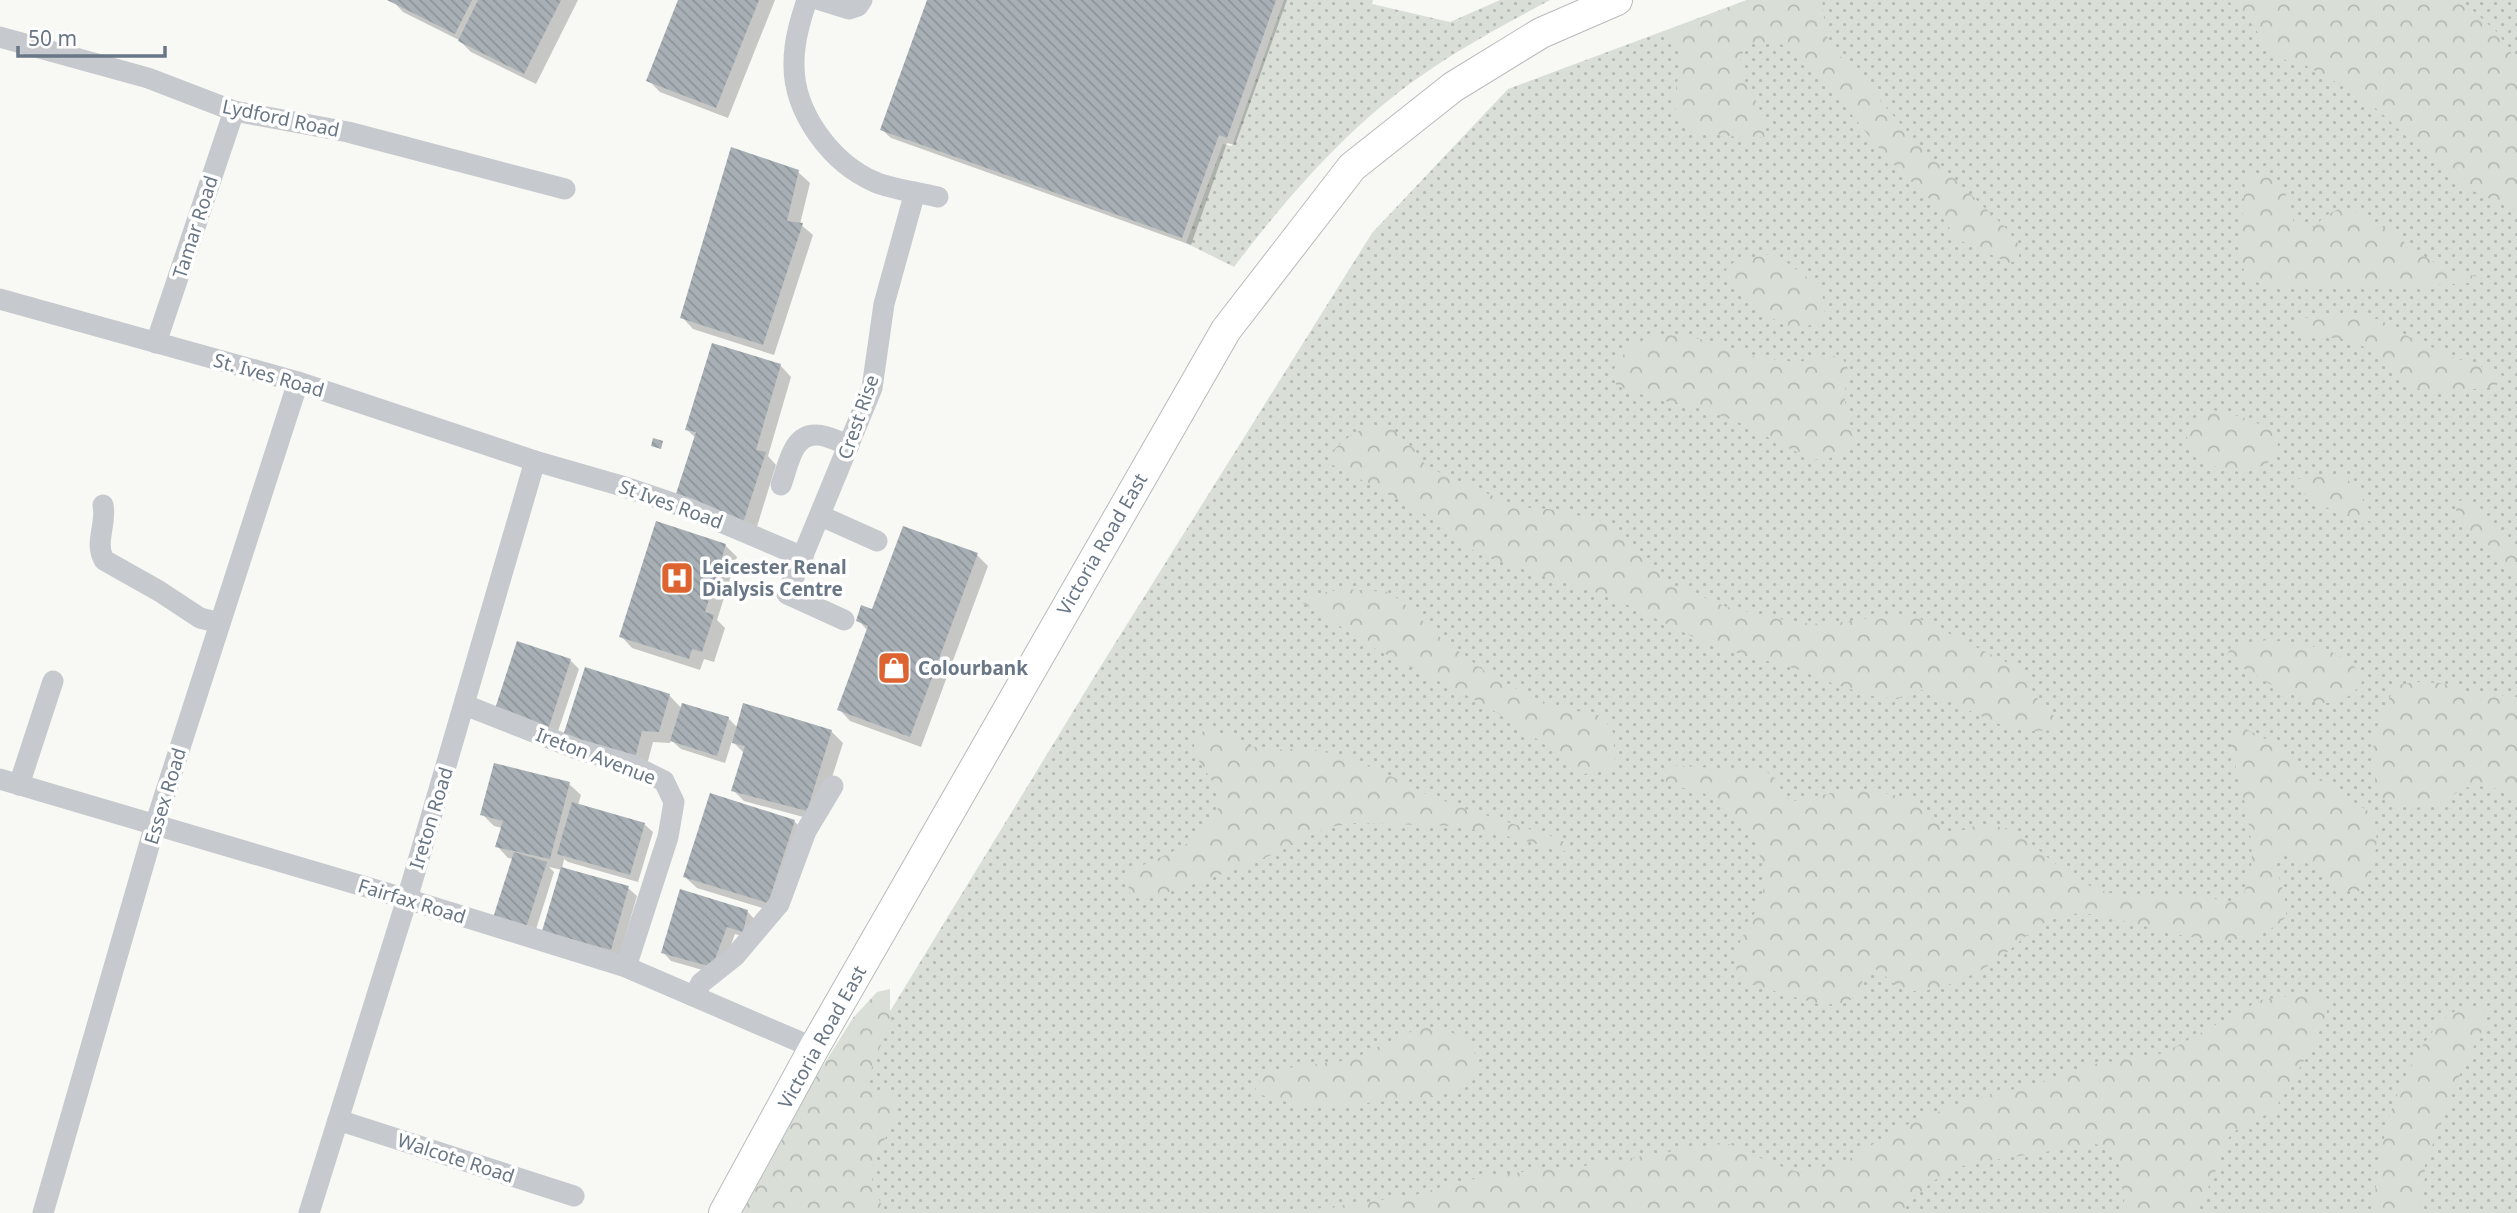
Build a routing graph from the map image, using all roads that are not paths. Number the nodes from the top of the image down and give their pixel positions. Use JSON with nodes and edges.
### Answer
{"nodes":[{"id":1,"x":807,"y":0,"type":"edge"},
{"id":2,"x":820,"y":0,"type":"edge"},
{"id":3,"x":862,"y":0,"type":"edge"},
{"id":4,"x":1617,"y":0,"type":"edge"},
{"id":5,"x":0,"y":37,"type":"edge"},
{"id":6,"x":234,"y":111,"type":"junction"},
{"id":7,"x":565,"y":189,"type":"dead end"},
{"id":8,"x":915,"y":191,"type":"junction"},
{"id":9,"x":938,"y":197,"type":"dead end"},
{"id":10,"x":0,"y":299,"type":"edge"},
{"id":11,"x":156,"y":343,"type":"junction"},
{"id":12,"x":298,"y":382,"type":"junction"},
{"id":13,"x":849,"y":445,"type":"junction"},
{"id":14,"x":535,"y":461,"type":"junction"},
{"id":15,"x":781,"y":485,"type":"dead end"},
{"id":16,"x":103,"y":505,"type":"dead end"},
{"id":17,"x":821,"y":516,"type":"junction"},
{"id":18,"x":877,"y":541,"type":"dead end"},
{"id":19,"x":803,"y":557,"type":"junction"},
{"id":20,"x":844,"y":620,"type":"dead end"},
{"id":21,"x":220,"y":623,"type":"junction"},
{"id":22,"x":53,"y":681,"type":"dead end"},
{"id":23,"x":465,"y":705,"type":"junction"},
{"id":24,"x":9,"y":782,"type":"edge"},
{"id":25,"x":833,"y":786,"type":"dead end"},
{"id":26,"x":155,"y":825,"type":"junction"},
{"id":27,"x":407,"y":899,"type":"junction"},
{"id":28,"x":626,"y":967,"type":"junction"},
{"id":29,"x":694,"y":996,"type":"junction"},
{"id":30,"x":814,"y":1048,"type":"junction"},
{"id":31,"x":338,"y":1120,"type":"junction"},
{"id":32,"x":574,"y":1196,"type":"dead end"},
{"id":33,"x":43,"y":1213,"type":"edge"},
{"id":34,"x":310,"y":1213,"type":"edge"},
{"id":35,"x":724,"y":1213,"type":"edge"}],
"edges":[{"from":1,"to":8,"type":"street"},
{"from":2,"to":3,"type":"street"},
{"from":4,"to":30,"type":"highway","name":"Victoria Road East"},
{"from":5,"to":6,"type":"street","name":"Lydford Road"},
{"from":6,"to":7,"type":"street","name":"Lydford Road"},
{"from":6,"to":11,"type":"street","name":"Tamar Road"},
{"from":8,"to":9,"type":"street"},
{"from":8,"to":13,"type":"street","name":"Crest Rise"},
{"from":10,"to":11,"type":"street","name":"St. Ives Road"},
{"from":11,"to":12,"type":"street","name":"St. Ives Road"},
{"from":12,"to":14,"type":"street","name":"St. Ives Road"},
{"from":12,"to":21,"type":"street","name":"Essex Road"},
{"from":13,"to":15,"type":"street"},
{"from":13,"to":17,"type":"street","name":"Crest Rise"},
{"from":14,"to":19,"type":"street","name":"St Ives Road"},
{"from":14,"to":23,"type":"street","name":"Ireton Road"},
{"from":16,"to":21,"type":"street"},
{"from":17,"to":18,"type":"street"},
{"from":17,"to":19,"type":"street","name":"Crest Rise"},
{"from":19,"to":20,"type":"street","name":"Crest Rise"},
{"from":21,"to":26,"type":"street","name":"Essex Road"},
{"from":22,"to":24,"type":"street"},
{"from":23,"to":27,"type":"street","name":"Ireton Road"},
{"from":23,"to":28,"type":"street","name":"Ireton Avenue"},
{"from":24,"to":26,"type":"street","name":"Fairfax Road"},
{"from":25,"to":29,"type":"street"},
{"from":26,"to":27,"type":"street","name":"Fairfax Road"},
{"from":26,"to":33,"type":"street","name":"Essex Road"},
{"from":27,"to":28,"type":"street","name":"Fairfax Road"},
{"from":27,"to":31,"type":"street","name":"Ireton Road"},
{"from":28,"to":29,"type":"street","name":"Fairfax Road"},
{"from":29,"to":30,"type":"street","name":"Fairfax Road"},
{"from":30,"to":35,"type":"highway","name":"Victoria Road East"},
{"from":31,"to":32,"type":"street","name":"Walcote Road"},
{"from":31,"to":34,"type":"street","name":"Ireton Road"}]}
